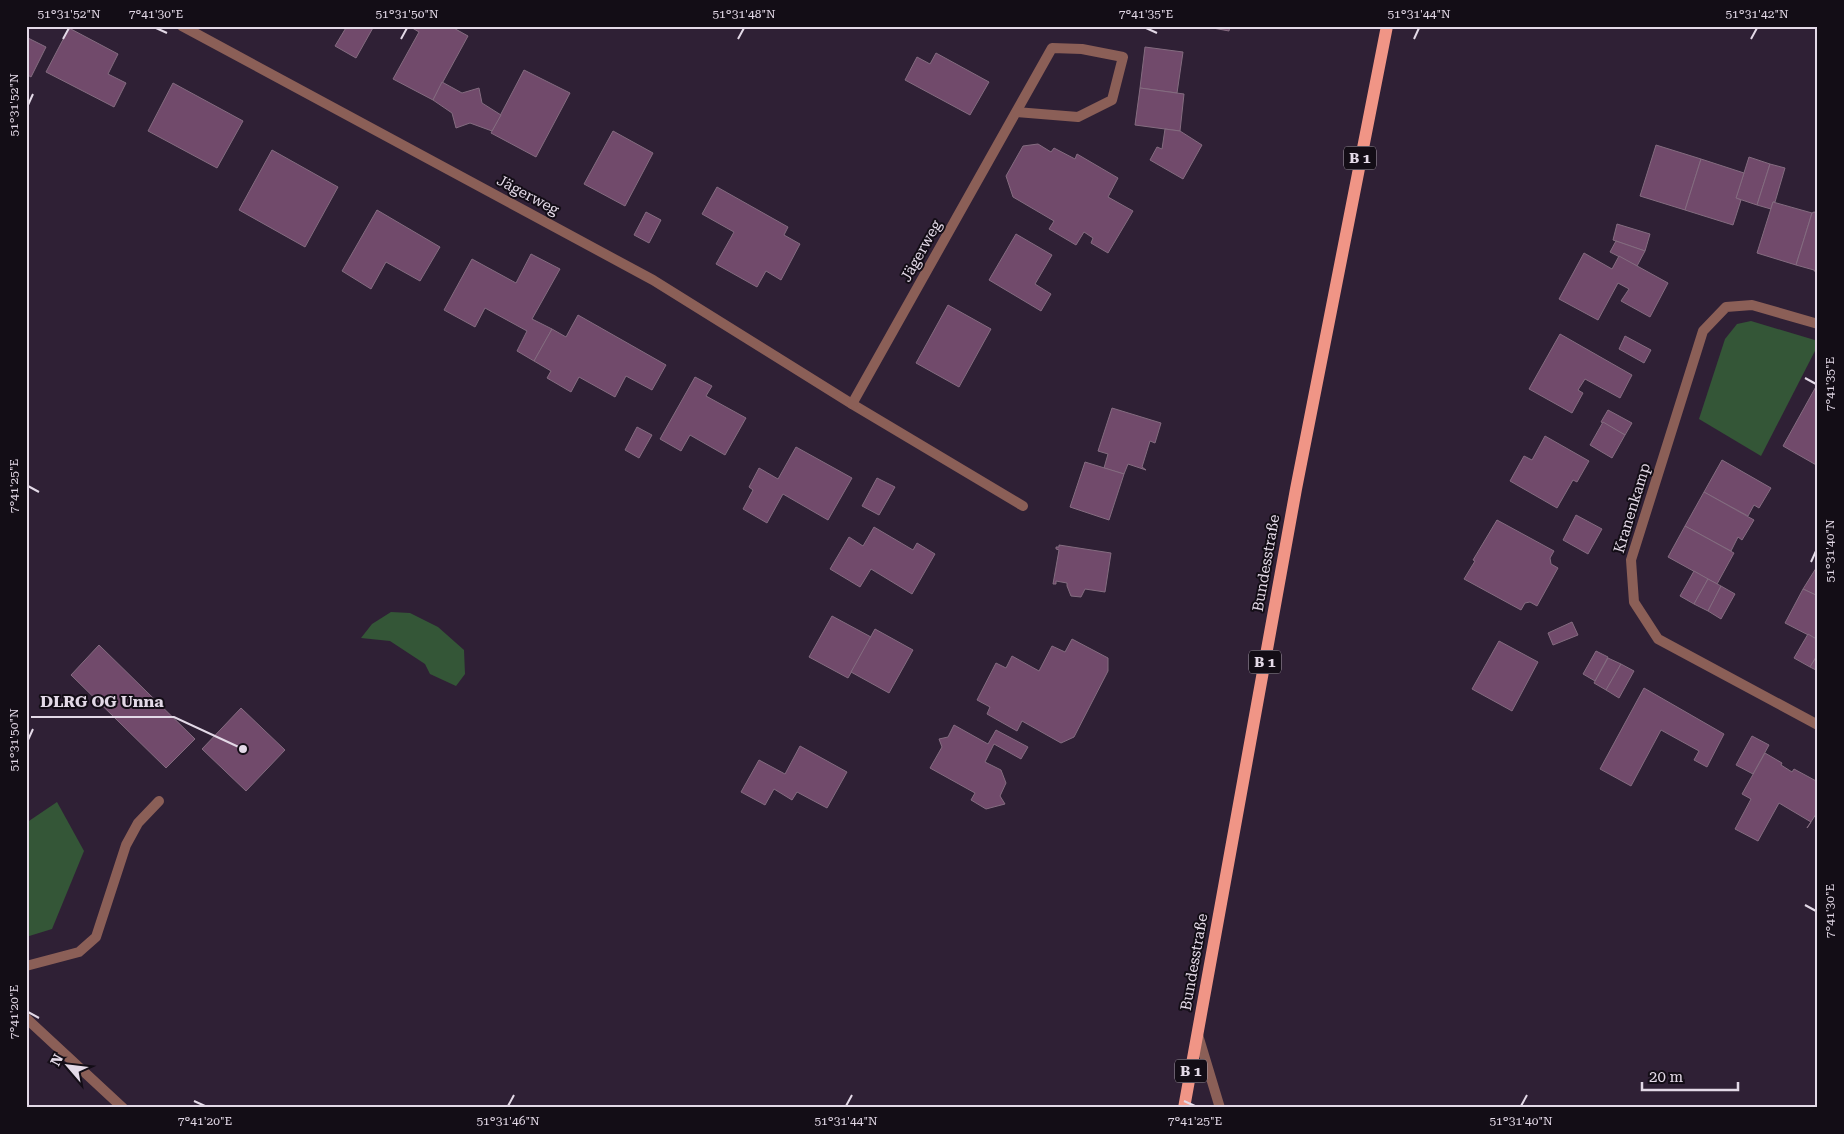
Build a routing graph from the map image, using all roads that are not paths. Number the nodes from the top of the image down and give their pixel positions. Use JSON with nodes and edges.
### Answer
{"nodes":[{"id":1,"x":182,"y":26,"type":"edge"},
{"id":2,"x":1386,"y":26,"type":"edge"},
{"id":3,"x":1016,"y":112,"type":"junction"},
{"id":4,"x":1818,"y":324,"type":"edge"},
{"id":5,"x":852,"y":404,"type":"junction"},
{"id":6,"x":1023,"y":506,"type":"dead end"},
{"id":7,"x":1818,"y":725,"type":"edge"},
{"id":8,"x":159,"y":801,"type":"dead end"},
{"id":9,"x":26,"y":966,"type":"edge"},
{"id":10,"x":26,"y":1018,"type":"edge"},
{"id":11,"x":1197,"y":1034,"type":"junction"},
{"id":12,"x":123,"y":1108,"type":"edge"},
{"id":13,"x":1184,"y":1108,"type":"edge"},
{"id":14,"x":1220,"y":1108,"type":"edge"}],
"edges":[{"from":1,"to":5,"type":"street","name":"Jägerweg"},
{"from":2,"to":11,"type":"main road","name":"Bundesstraße","number":"B 1"},
{"from":3,"to":3,"type":"street","name":"Jägerweg"},
{"from":3,"to":5,"type":"street","name":"Jägerweg"},
{"from":4,"to":7,"type":"street","name":"Kranenkamp"},
{"from":5,"to":6,"type":"street","name":"Jägerweg"},
{"from":8,"to":9,"type":"street"},
{"from":10,"to":12,"type":"street"},
{"from":11,"to":13,"type":"main road","name":"Bundesstraße","number":"B 1"},
{"from":11,"to":14,"type":"street"}]}
